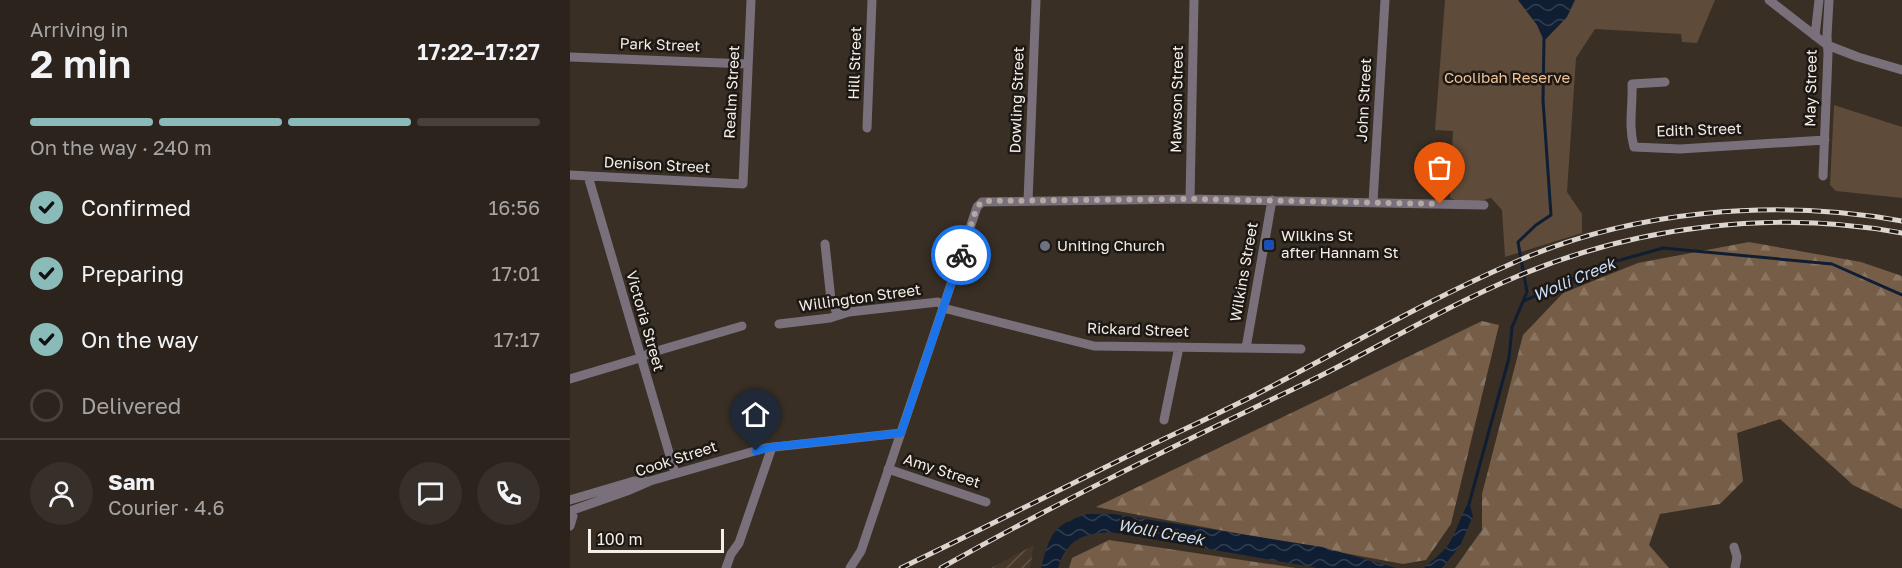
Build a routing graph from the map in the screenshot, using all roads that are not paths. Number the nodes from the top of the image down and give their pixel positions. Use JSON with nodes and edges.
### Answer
{"nodes":[{"id":1,"x":751,"y":0,"type":"edge"},
{"id":2,"x":872,"y":0,"type":"edge"},
{"id":3,"x":1036,"y":0,"type":"edge"},
{"id":4,"x":1194,"y":0,"type":"edge"},
{"id":5,"x":1385,"y":0,"type":"edge"},
{"id":6,"x":1769,"y":0,"type":"edge"},
{"id":7,"x":1819,"y":0,"type":"edge"},
{"id":8,"x":1829,"y":0,"type":"edge"},
{"id":9,"x":1815,"y":36,"type":"junction"},
{"id":10,"x":1827,"y":45,"type":"junction"},
{"id":11,"x":570,"y":57,"type":"edge"},
{"id":12,"x":748,"y":64,"type":"junction"},
{"id":13,"x":1902,"y":70,"type":"edge"},
{"id":14,"x":1665,"y":82,"type":"dead end"},
{"id":15,"x":867,"y":128,"type":"dead end"},
{"id":16,"x":1825,"y":140,"type":"junction"},
{"id":17,"x":570,"y":175,"type":"edge"},
{"id":18,"x":588,"y":176,"type":"junction"},
{"id":19,"x":1823,"y":176,"type":"dead end"},
{"id":20,"x":743,"y":184,"type":"joint"},
{"id":21,"x":1190,"y":199,"type":"junction"},
{"id":22,"x":1272,"y":200,"type":"junction"},
{"id":23,"x":1028,"y":201,"type":"junction"},
{"id":24,"x":1373,"y":202,"type":"junction"},
{"id":25,"x":1484,"y":205,"type":"dead end"},
{"id":26,"x":825,"y":244,"type":"dead end"},
{"id":27,"x":944,"y":306,"type":"junction"},
{"id":28,"x":838,"y":315,"type":"junction"},
{"id":29,"x":779,"y":324,"type":"dead end"},
{"id":30,"x":742,"y":326,"type":"dead end"},
{"id":31,"x":1179,"y":347,"type":"junction"},
{"id":32,"x":1246,"y":348,"type":"junction"},
{"id":33,"x":1301,"y":350,"type":"dead end"},
{"id":34,"x":640,"y":358,"type":"junction"},
{"id":35,"x":570,"y":379,"type":"edge"},
{"id":36,"x":1164,"y":420,"type":"dead end"},
{"id":37,"x":901,"y":433,"type":"junction"},
{"id":38,"x":772,"y":447,"type":"junction"},
{"id":39,"x":888,"y":469,"type":"junction"},
{"id":40,"x":675,"y":473,"type":"junction"},
{"id":41,"x":650,"y":481,"type":"junction"},
{"id":42,"x":570,"y":500,"type":"edge"},
{"id":43,"x":986,"y":502,"type":"dead end"},
{"id":44,"x":571,"y":511,"type":"edge"},
{"id":45,"x":570,"y":526,"type":"edge"},
{"id":46,"x":1734,"y":548,"type":"dead end"},
{"id":47,"x":852,"y":566,"type":"edge"},
{"id":48,"x":726,"y":568,"type":"edge"},
{"id":49,"x":1735,"y":568,"type":"edge"}],
"edges":[{"from":1,"to":12,"type":"street","name":"Realm Street"},
{"from":2,"to":15,"type":"street","name":"Hill Street"},
{"from":3,"to":23,"type":"street","name":"Dowling Street"},
{"from":4,"to":21,"type":"street","name":"Mawson Street"},
{"from":5,"to":24,"type":"street","name":"John Street"},
{"from":6,"to":9,"type":"street"},
{"from":7,"to":9,"type":"street","name":"May Street"},
{"from":8,"to":10,"type":"street","name":"May Street"},
{"from":9,"to":10,"type":"street"},
{"from":10,"to":13,"type":"street"},
{"from":10,"to":16,"type":"street","name":"May Street"},
{"from":11,"to":12,"type":"street","name":"Park Street"},
{"from":12,"to":20,"type":"street","name":"Realm Street"},
{"from":14,"to":16,"type":"street","name":"Edith Street"},
{"from":16,"to":19,"type":"street","name":"May Street"},
{"from":17,"to":18,"type":"street","name":"Denison Street"},
{"from":18,"to":20,"type":"street","name":"Denison Street"},
{"from":18,"to":34,"type":"street","name":"Victoria Street"},
{"from":21,"to":22,"type":"street"},
{"from":21,"to":23,"type":"street"},
{"from":22,"to":24,"type":"street"},
{"from":22,"to":32,"type":"street","name":"Wilkins Street"},
{"from":23,"to":27,"type":"street"},
{"from":24,"to":25,"type":"street"},
{"from":26,"to":28,"type":"street"},
{"from":27,"to":28,"type":"street","name":"Willington Street"},
{"from":27,"to":31,"type":"street","name":"Rickard Street"},
{"from":27,"to":37,"type":"street"},
{"from":28,"to":29,"type":"street","name":"Willington Street"},
{"from":30,"to":34,"type":"street"},
{"from":31,"to":32,"type":"street","name":"Rickard Street"},
{"from":31,"to":36,"type":"street"},
{"from":32,"to":33,"type":"street","name":"Rickard Street"},
{"from":34,"to":35,"type":"street"},
{"from":34,"to":40,"type":"street","name":"Victoria Street"},
{"from":37,"to":38,"type":"street","name":"Cook Street"},
{"from":37,"to":39,"type":"street"},
{"from":38,"to":40,"type":"street","name":"Cook Street"},
{"from":38,"to":48,"type":"street"},
{"from":39,"to":43,"type":"street","name":"Amy Street"},
{"from":39,"to":47,"type":"street"},
{"from":40,"to":41,"type":"street","name":"Cook Street"},
{"from":41,"to":42,"type":"street"},
{"from":41,"to":44,"type":"street","name":"Cook Street"},
{"from":44,"to":45,"type":"street"},
{"from":46,"to":49,"type":"street"}]}
